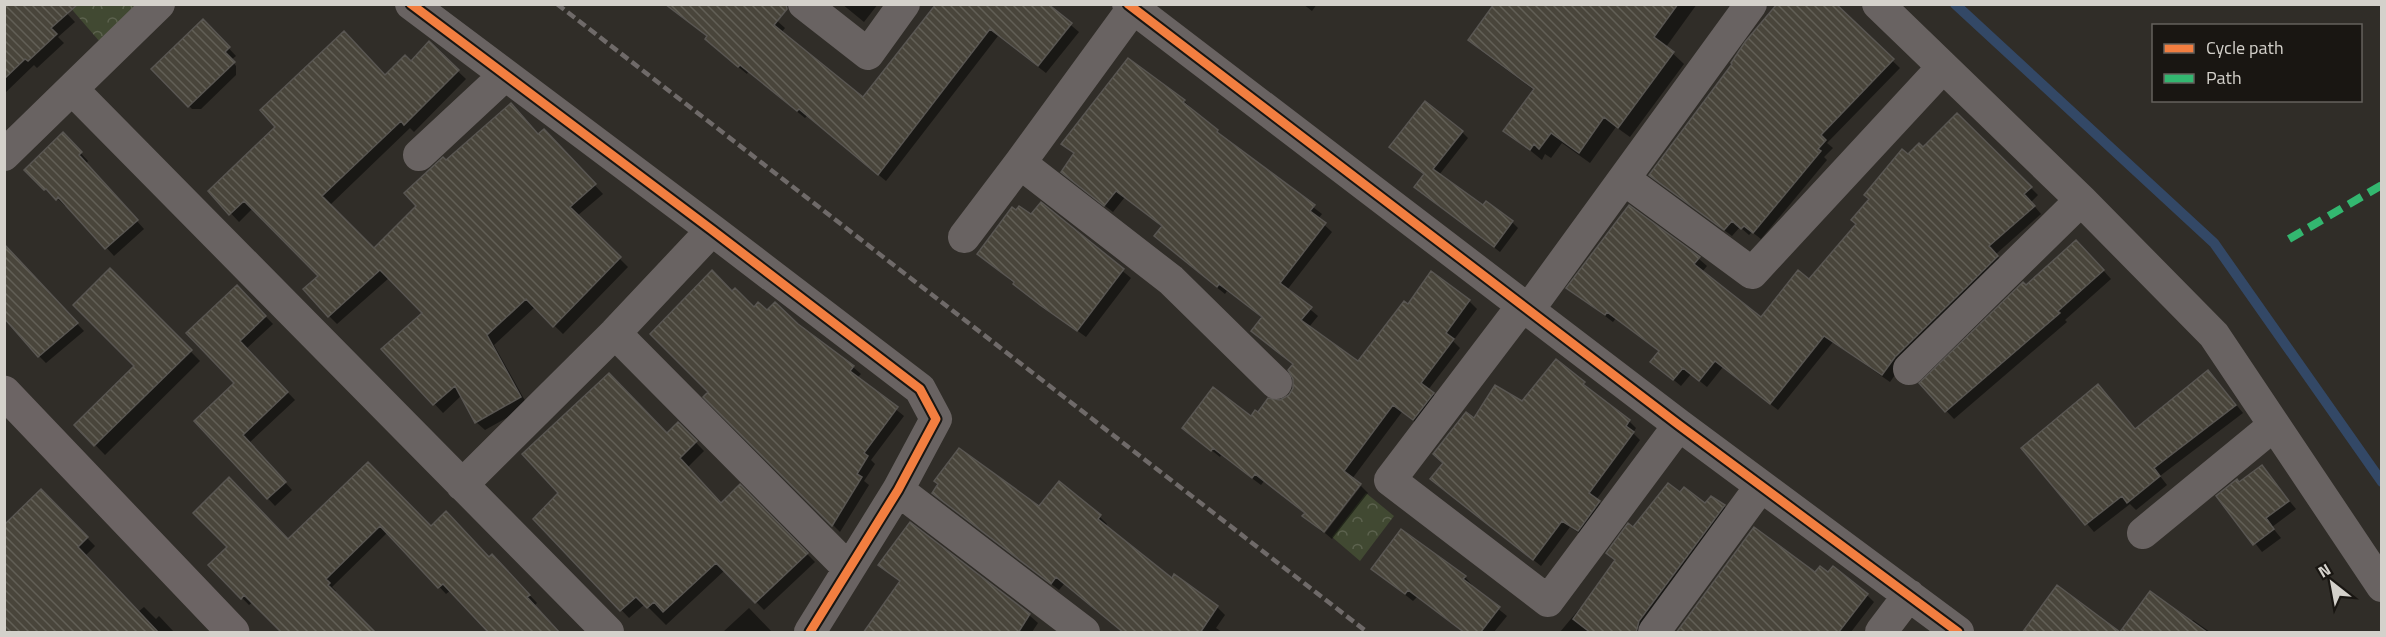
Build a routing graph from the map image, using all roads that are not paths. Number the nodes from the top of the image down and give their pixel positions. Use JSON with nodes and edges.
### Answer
{"nodes":[{"id":1,"x":159,"y":4,"type":"edge"},
{"id":2,"x":411,"y":4,"type":"edge"},
{"id":3,"x":804,"y":4,"type":"edge"},
{"id":4,"x":904,"y":4,"type":"edge"},
{"id":5,"x":1751,"y":4,"type":"edge"},
{"id":6,"x":1878,"y":4,"type":"edge"},
{"id":7,"x":1131,"y":6,"type":"edge"},
{"id":8,"x":1943,"y":67,"type":"junction"},
{"id":9,"x":505,"y":75,"type":"junction"},
{"id":10,"x":72,"y":89,"type":"junction"},
{"id":11,"x":4,"y":155,"type":"edge"},
{"id":12,"x":419,"y":155,"type":"dead end"},
{"id":13,"x":1020,"y":163,"type":"junction"},
{"id":14,"x":1624,"y":179,"type":"junction"},
{"id":15,"x":2081,"y":200,"type":"junction"},
{"id":16,"x":712,"y":230,"type":"junction"},
{"id":17,"x":964,"y":237,"type":"dead end"},
{"id":18,"x":1526,"y":307,"type":"junction"},
{"id":19,"x":615,"y":333,"type":"junction"},
{"id":20,"x":1909,"y":369,"type":"dead end"},
{"id":21,"x":1276,"y":383,"type":"dead end"},
{"id":22,"x":4,"y":392,"type":"edge"},
{"id":23,"x":1679,"y":425,"type":"junction"},
{"id":24,"x":2273,"y":426,"type":"junction"},
{"id":25,"x":462,"y":485,"type":"junction"},
{"id":26,"x":1761,"y":486,"type":"junction"},
{"id":27,"x":898,"y":490,"type":"junction"},
{"id":28,"x":2143,"y":533,"type":"dead end"},
{"id":29,"x":849,"y":569,"type":"junction"},
{"id":30,"x":2382,"y":586,"type":"edge"},
{"id":31,"x":1909,"y":596,"type":"junction"},
{"id":32,"x":233,"y":633,"type":"edge"},
{"id":33,"x":608,"y":633,"type":"edge"},
{"id":34,"x":810,"y":633,"type":"edge"},
{"id":35,"x":1083,"y":633,"type":"edge"},
{"id":36,"x":1654,"y":633,"type":"edge"},
{"id":37,"x":1881,"y":633,"type":"edge"},
{"id":38,"x":1958,"y":633,"type":"edge"}],
"edges":[{"from":1,"to":10,"type":"street"},
{"from":2,"to":9,"type":"street"},
{"from":3,"to":4,"type":"street"},
{"from":5,"to":14,"type":"street"},
{"from":6,"to":8,"type":"street"},
{"from":7,"to":13,"type":"street"},
{"from":7,"to":18,"type":"street"},
{"from":8,"to":14,"type":"street"},
{"from":8,"to":15,"type":"street"},
{"from":9,"to":12,"type":"street"},
{"from":9,"to":16,"type":"street"},
{"from":10,"to":11,"type":"street"},
{"from":10,"to":25,"type":"street"},
{"from":13,"to":17,"type":"street"},
{"from":13,"to":21,"type":"street"},
{"from":14,"to":18,"type":"street"},
{"from":15,"to":20,"type":"street"},
{"from":15,"to":24,"type":"street"},
{"from":16,"to":19,"type":"street"},
{"from":16,"to":27,"type":"street"},
{"from":18,"to":23,"type":"street"},
{"from":18,"to":23,"type":"street"},
{"from":19,"to":25,"type":"street"},
{"from":19,"to":29,"type":"street"},
{"from":22,"to":32,"type":"street"},
{"from":23,"to":26,"type":"street"},
{"from":24,"to":28,"type":"street"},
{"from":24,"to":30,"type":"street"},
{"from":25,"to":33,"type":"street"},
{"from":26,"to":31,"type":"street"},
{"from":26,"to":36,"type":"street"},
{"from":27,"to":29,"type":"street"},
{"from":27,"to":35,"type":"street"},
{"from":29,"to":34,"type":"street"},
{"from":31,"to":37,"type":"street"},
{"from":31,"to":38,"type":"street"}]}
